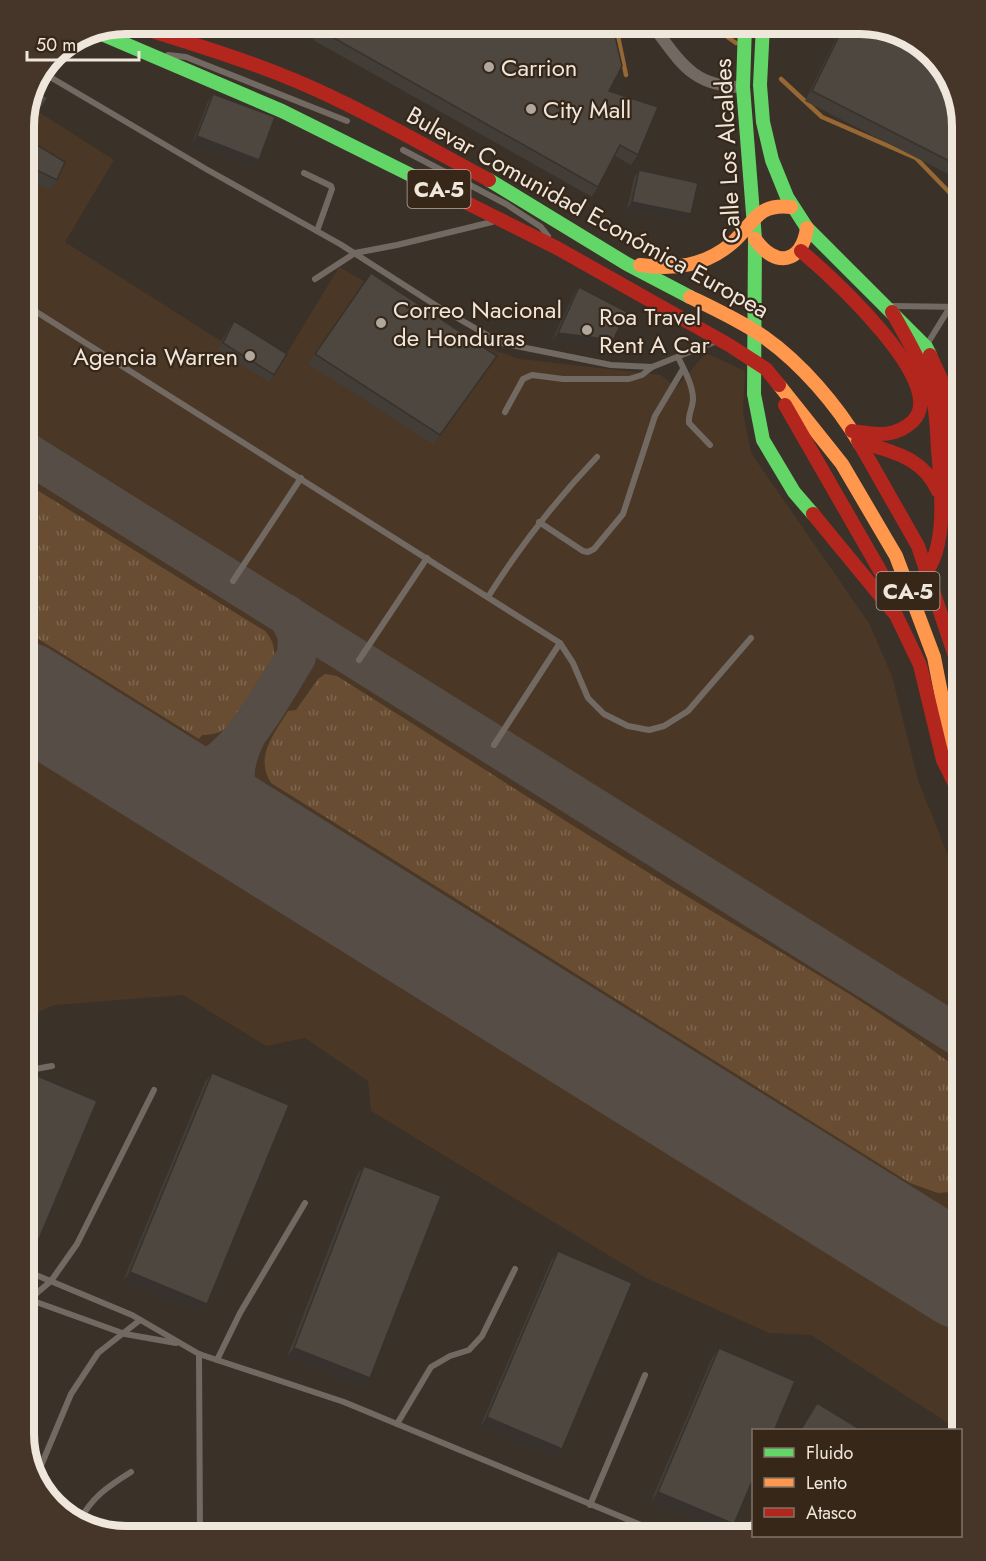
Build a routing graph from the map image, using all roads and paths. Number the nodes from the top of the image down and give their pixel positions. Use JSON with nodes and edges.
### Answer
{"nodes":[{"id":1,"x":162,"y":34,"type":"edge"},
{"id":2,"x":660,"y":35,"type":"edge"},
{"id":3,"x":745,"y":35,"type":"edge"},
{"id":4,"x":763,"y":35,"type":"edge"},
{"id":5,"x":107,"y":36,"type":"edge"},
{"id":6,"x":141,"y":50,"type":"junction"},
{"id":7,"x":49,"y":77,"type":"edge"},
{"id":8,"x":743,"y":87,"type":"junction"},
{"id":9,"x":347,"y":121,"type":"dead end"},
{"id":10,"x":403,"y":150,"type":"dead end"},
{"id":11,"x":304,"y":173,"type":"dead end"},
{"id":12,"x":791,"y":207,"type":"junction"},
{"id":13,"x":752,"y":219,"type":"junction"},
{"id":14,"x":500,"y":220,"type":"junction"},
{"id":15,"x":807,"y":228,"type":"junction"},
{"id":16,"x":317,"y":231,"type":"junction"},
{"id":17,"x":755,"y":239,"type":"junction"},
{"id":18,"x":557,"y":248,"type":"junction"},
{"id":19,"x":801,"y":251,"type":"junction"},
{"id":20,"x":355,"y":253,"type":"junction"},
{"id":21,"x":627,"y":264,"type":"junction"},
{"id":22,"x":315,"y":279,"type":"dead end"},
{"id":23,"x":950,"y":307,"type":"joint"},
{"id":24,"x":889,"y":309,"type":"junction"},
{"id":25,"x":35,"y":311,"type":"edge"},
{"id":26,"x":863,"y":312,"type":"junction"},
{"id":27,"x":725,"y":342,"type":"junction"},
{"id":28,"x":926,"y":347,"type":"junction"},
{"id":29,"x":678,"y":357,"type":"junction"},
{"id":30,"x":652,"y":367,"type":"junction"},
{"id":31,"x":683,"y":369,"type":"junction"},
{"id":32,"x":766,"y":369,"type":"junction"},
{"id":33,"x":505,"y":412,"type":"dead end"},
{"id":34,"x":855,"y":436,"type":"junction"},
{"id":35,"x":710,"y":445,"type":"dead end"},
{"id":36,"x":597,"y":457,"type":"dead end"},
{"id":37,"x":952,"y":469,"type":"edge"},
{"id":38,"x":300,"y":478,"type":"junction"},
{"id":39,"x":940,"y":496,"type":"junction"},
{"id":40,"x":539,"y":522,"type":"junction"},
{"id":41,"x":427,"y":558,"type":"junction"},
{"id":42,"x":233,"y":581,"type":"dead end"},
{"id":43,"x":488,"y":597,"type":"junction"},
{"id":44,"x":751,"y":638,"type":"dead end"},
{"id":45,"x":560,"y":642,"type":"junction"},
{"id":46,"x":952,"y":647,"type":"edge"},
{"id":47,"x":359,"y":660,"type":"dead end"},
{"id":48,"x":494,"y":745,"type":"dead end"},
{"id":49,"x":952,"y":745,"type":"edge"},
{"id":50,"x":952,"y":779,"type":"edge"},
{"id":51,"x":52,"y":1066,"type":"dead end"},
{"id":52,"x":34,"y":1069,"type":"edge"},
{"id":53,"x":154,"y":1090,"type":"dead end"},
{"id":54,"x":305,"y":1203,"type":"dead end"},
{"id":55,"x":515,"y":1269,"type":"dead end"},
{"id":56,"x":34,"y":1273,"type":"edge"},
{"id":57,"x":51,"y":1281,"type":"junction"},
{"id":58,"x":34,"y":1294,"type":"edge"},
{"id":59,"x":34,"y":1304,"type":"edge"},
{"id":60,"x":140,"y":1320,"type":"junction"},
{"id":61,"x":125,"y":1334,"type":"junction"},
{"id":62,"x":180,"y":1344,"type":"junction"},
{"id":63,"x":199,"y":1354,"type":"junction"},
{"id":64,"x":217,"y":1360,"type":"junction"},
{"id":65,"x":645,"y":1375,"type":"dead end"},
{"id":66,"x":397,"y":1424,"type":"junction"},
{"id":67,"x":41,"y":1466,"type":"edge"},
{"id":68,"x":131,"y":1472,"type":"dead end"},
{"id":69,"x":590,"y":1505,"type":"junction"},
{"id":70,"x":82,"y":1515,"type":"edge"},
{"id":71,"x":200,"y":1526,"type":"edge"},
{"id":72,"x":642,"y":1526,"type":"edge"}],
"edges":[{"from":1,"to":21,"type":"main road","name":"Bulevar Comunidad Económica Europea","number":"CA-5"},
{"from":2,"to":8,"type":"street"},
{"from":3,"to":8,"type":"main road","name":"Calle Los Alcaldes"},
{"from":4,"to":12,"type":"main road","name":"Calle Los Alcaldes"},
{"from":5,"to":6,"type":"main road","name":"Bulevar Comunidad Económica Europea","number":"CA-5"},
{"from":6,"to":9,"type":"lane"},
{"from":6,"to":14,"type":"main road","name":"Bulevar Comunidad Económica Europea","number":"CA-5"},
{"from":7,"to":16,"type":"lane"},
{"from":8,"to":13,"type":"main road","name":"Calle Los Alcaldes"},
{"from":10,"to":18,"type":"lane"},
{"from":11,"to":16,"type":"lane"},
{"from":12,"to":13,"type":"main road"},
{"from":12,"to":15,"type":"main road","name":"Calle Los Alcaldes"},
{"from":13,"to":17,"type":"main road","name":"Calle Los Alcaldes"},
{"from":13,"to":21,"type":"main road"},
{"from":14,"to":18,"type":"main road","name":"Bulevar Comunidad Económica Europea","number":"CA-5"},
{"from":14,"to":20,"type":"lane"},
{"from":15,"to":19,"type":"main road"},
{"from":15,"to":24,"type":"main road","name":"Calle Los Alcaldes"},
{"from":16,"to":20,"type":"lane"},
{"from":17,"to":19,"type":"main road"},
{"from":17,"to":50,"type":"main road","name":"Calle Los Alcaldes"},
{"from":18,"to":27,"type":"main road","name":"Bulevar Comunidad Económica Europea","number":"CA-5"},
{"from":19,"to":26,"type":"main road"},
{"from":20,"to":22,"type":"lane"},
{"from":20,"to":30,"type":"lane"},
{"from":21,"to":34,"type":"main road","name":"Bulevar Comunidad Económica Europea","number":"CA-5"},
{"from":23,"to":24,"type":"lane"},
{"from":23,"to":28,"type":"lane"},
{"from":24,"to":26,"type":"lane"},
{"from":24,"to":28,"type":"main road","name":"Calle Los Alcaldes"},
{"from":24,"to":39,"type":"main road"},
{"from":25,"to":38,"type":"lane"},
{"from":26,"to":34,"type":"main road"},
{"from":27,"to":29,"type":"lane"},
{"from":27,"to":32,"type":"main road","name":"Bulevar Comunidad Económica Europea","number":"CA-5"},
{"from":28,"to":37,"type":"main road","name":"Calle Los Alcaldes"},
{"from":29,"to":30,"type":"lane"},
{"from":29,"to":31,"type":"lane"},
{"from":30,"to":33,"type":"lane"},
{"from":31,"to":35,"type":"lane"},
{"from":31,"to":40,"type":"lane"},
{"from":32,"to":39,"type":"main road"},
{"from":32,"to":49,"type":"main road","name":"Bulevar Comunidad Económica Europea","number":"CA-5"},
{"from":34,"to":39,"type":"main road"},
{"from":34,"to":46,"type":"main road","name":"Bulevar Comunidad Económica Europea","number":"CA-5"},
{"from":36,"to":40,"type":"lane"},
{"from":38,"to":41,"type":"lane"},
{"from":38,"to":42,"type":"lane"},
{"from":40,"to":43,"type":"lane"},
{"from":41,"to":43,"type":"lane"},
{"from":41,"to":47,"type":"lane"},
{"from":43,"to":45,"type":"lane"},
{"from":44,"to":45,"type":"lane"},
{"from":45,"to":48,"type":"lane"},
{"from":51,"to":52,"type":"lane"},
{"from":53,"to":57,"type":"lane"},
{"from":54,"to":64,"type":"lane"},
{"from":55,"to":66,"type":"lane"},
{"from":56,"to":57,"type":"lane"},
{"from":57,"to":58,"type":"lane"},
{"from":57,"to":60,"type":"lane"},
{"from":59,"to":61,"type":"lane"},
{"from":60,"to":61,"type":"lane"},
{"from":60,"to":62,"type":"lane"},
{"from":61,"to":62,"type":"lane"},
{"from":61,"to":67,"type":"lane"},
{"from":62,"to":63,"type":"lane"},
{"from":63,"to":64,"type":"lane"},
{"from":63,"to":71,"type":"lane"},
{"from":64,"to":66,"type":"lane"},
{"from":65,"to":69,"type":"lane"},
{"from":66,"to":69,"type":"lane"},
{"from":68,"to":70,"type":"lane"},
{"from":69,"to":72,"type":"lane"}]}
